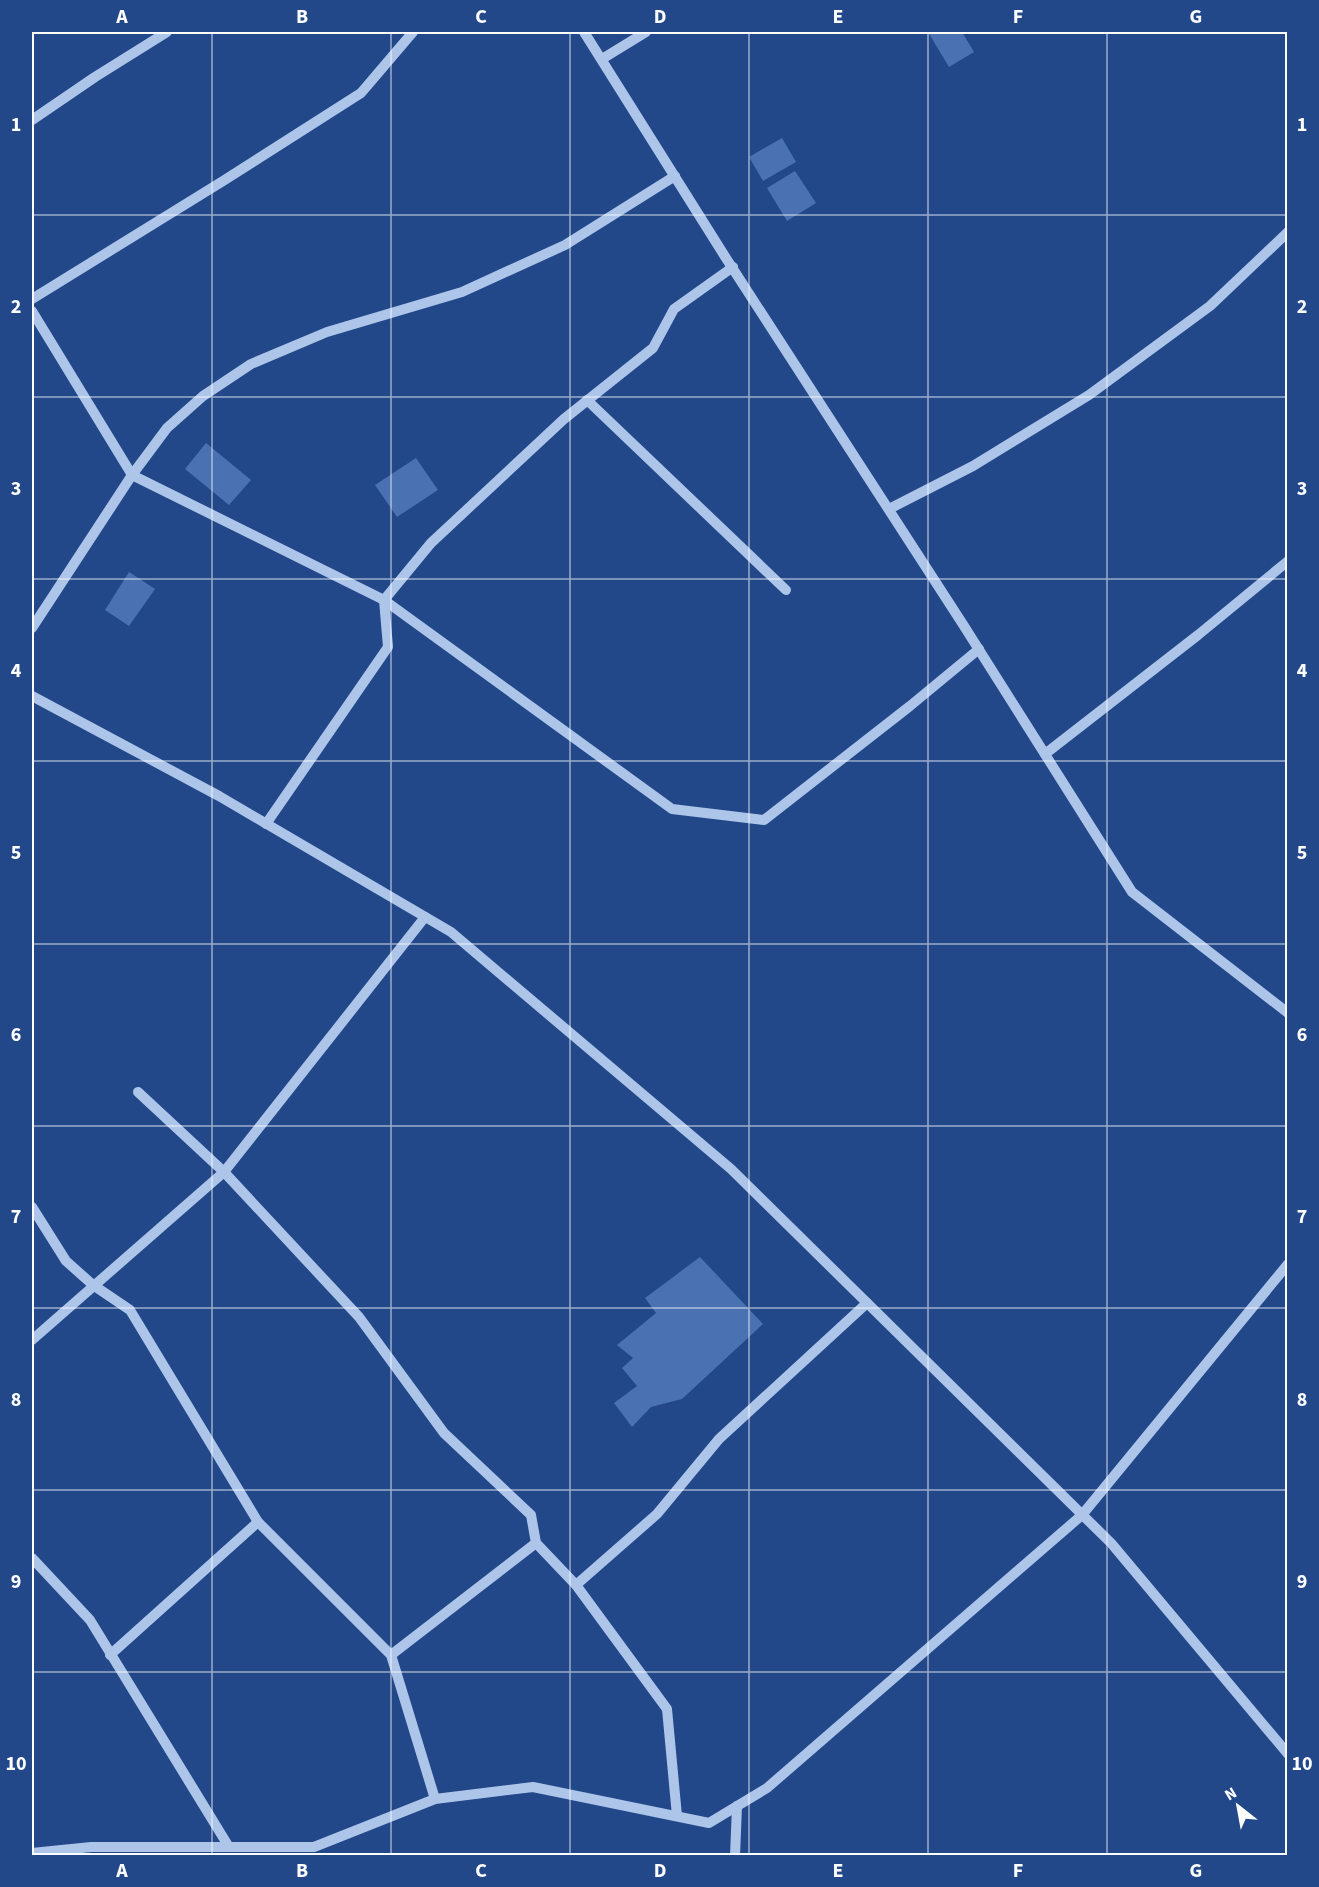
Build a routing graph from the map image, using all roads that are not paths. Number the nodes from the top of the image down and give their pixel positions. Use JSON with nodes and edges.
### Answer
{"nodes":[{"id":1,"x":167,"y":32,"type":"edge"},
{"id":2,"x":413,"y":32,"type":"edge"},
{"id":3,"x":584,"y":32,"type":"edge"},
{"id":4,"x":646,"y":32,"type":"edge"},
{"id":5,"x":602,"y":59,"type":"junction"},
{"id":6,"x":32,"y":120,"type":"edge"},
{"id":7,"x":675,"y":176,"type":"junction"},
{"id":8,"x":1287,"y":232,"type":"edge"},
{"id":9,"x":733,"y":267,"type":"junction"},
{"id":10,"x":32,"y":299,"type":"edge"},
{"id":11,"x":32,"y":311,"type":"edge"},
{"id":12,"x":587,"y":400,"type":"junction"},
{"id":13,"x":132,"y":475,"type":"junction"},
{"id":14,"x":889,"y":509,"type":"junction"},
{"id":15,"x":1287,"y":561,"type":"edge"},
{"id":16,"x":786,"y":590,"type":"dead end"},
{"id":17,"x":384,"y":600,"type":"junction"},
{"id":18,"x":32,"y":628,"type":"edge"},
{"id":19,"x":979,"y":650,"type":"junction"},
{"id":20,"x":32,"y":696,"type":"edge"},
{"id":21,"x":1045,"y":753,"type":"junction"},
{"id":22,"x":266,"y":824,"type":"junction"},
{"id":23,"x":425,"y":917,"type":"junction"},
{"id":24,"x":1287,"y":1013,"type":"edge"},
{"id":25,"x":138,"y":1092,"type":"dead end"},
{"id":26,"x":224,"y":1172,"type":"junction"},
{"id":27,"x":32,"y":1207,"type":"edge"},
{"id":28,"x":1287,"y":1264,"type":"edge"},
{"id":29,"x":93,"y":1285,"type":"junction"},
{"id":30,"x":867,"y":1303,"type":"junction"},
{"id":31,"x":32,"y":1340,"type":"edge"},
{"id":32,"x":1082,"y":1515,"type":"junction"},
{"id":33,"x":258,"y":1522,"type":"junction"},
{"id":34,"x":536,"y":1543,"type":"junction"},
{"id":35,"x":32,"y":1558,"type":"edge"},
{"id":36,"x":576,"y":1585,"type":"junction"},
{"id":37,"x":110,"y":1655,"type":"junction"},
{"id":38,"x":391,"y":1655,"type":"junction"},
{"id":39,"x":1287,"y":1754,"type":"edge"},
{"id":40,"x":435,"y":1799,"type":"junction"},
{"id":41,"x":737,"y":1806,"type":"junction"},
{"id":42,"x":677,"y":1816,"type":"junction"},
{"id":43,"x":229,"y":1847,"type":"junction"},
{"id":44,"x":32,"y":1853,"type":"edge"},
{"id":45,"x":52,"y":1853,"type":"edge"},
{"id":46,"x":735,"y":1856,"type":"edge"}],
"edges":[{"from":1,"to":6,"type":"street"},
{"from":2,"to":10,"type":"street"},
{"from":3,"to":5,"type":"street"},
{"from":4,"to":5,"type":"street"},
{"from":5,"to":7,"type":"street"},
{"from":7,"to":9,"type":"street"},
{"from":7,"to":13,"type":"street"},
{"from":8,"to":14,"type":"street"},
{"from":9,"to":12,"type":"street"},
{"from":9,"to":14,"type":"street"},
{"from":11,"to":13,"type":"street"},
{"from":12,"to":16,"type":"street"},
{"from":12,"to":17,"type":"street"},
{"from":13,"to":17,"type":"street"},
{"from":13,"to":18,"type":"street"},
{"from":14,"to":19,"type":"street"},
{"from":15,"to":21,"type":"street"},
{"from":17,"to":19,"type":"street"},
{"from":17,"to":22,"type":"street"},
{"from":19,"to":21,"type":"street"},
{"from":20,"to":22,"type":"street"},
{"from":21,"to":24,"type":"street"},
{"from":22,"to":23,"type":"street"},
{"from":23,"to":26,"type":"street"},
{"from":23,"to":30,"type":"street"},
{"from":25,"to":26,"type":"street"},
{"from":26,"to":29,"type":"street"},
{"from":26,"to":34,"type":"street"},
{"from":27,"to":29,"type":"street"},
{"from":28,"to":32,"type":"street"},
{"from":29,"to":31,"type":"street"},
{"from":29,"to":33,"type":"street"},
{"from":30,"to":32,"type":"street"},
{"from":30,"to":36,"type":"street"},
{"from":32,"to":39,"type":"street"},
{"from":32,"to":41,"type":"street"},
{"from":33,"to":37,"type":"street"},
{"from":33,"to":38,"type":"street"},
{"from":34,"to":36,"type":"street"},
{"from":34,"to":38,"type":"street"},
{"from":35,"to":37,"type":"street"},
{"from":36,"to":42,"type":"street"},
{"from":37,"to":43,"type":"street"},
{"from":38,"to":40,"type":"street"},
{"from":40,"to":42,"type":"street"},
{"from":40,"to":43,"type":"street"},
{"from":41,"to":42,"type":"street"},
{"from":41,"to":46,"type":"street"},
{"from":43,"to":45,"type":"street"},
{"from":44,"to":45,"type":"street"}]}
